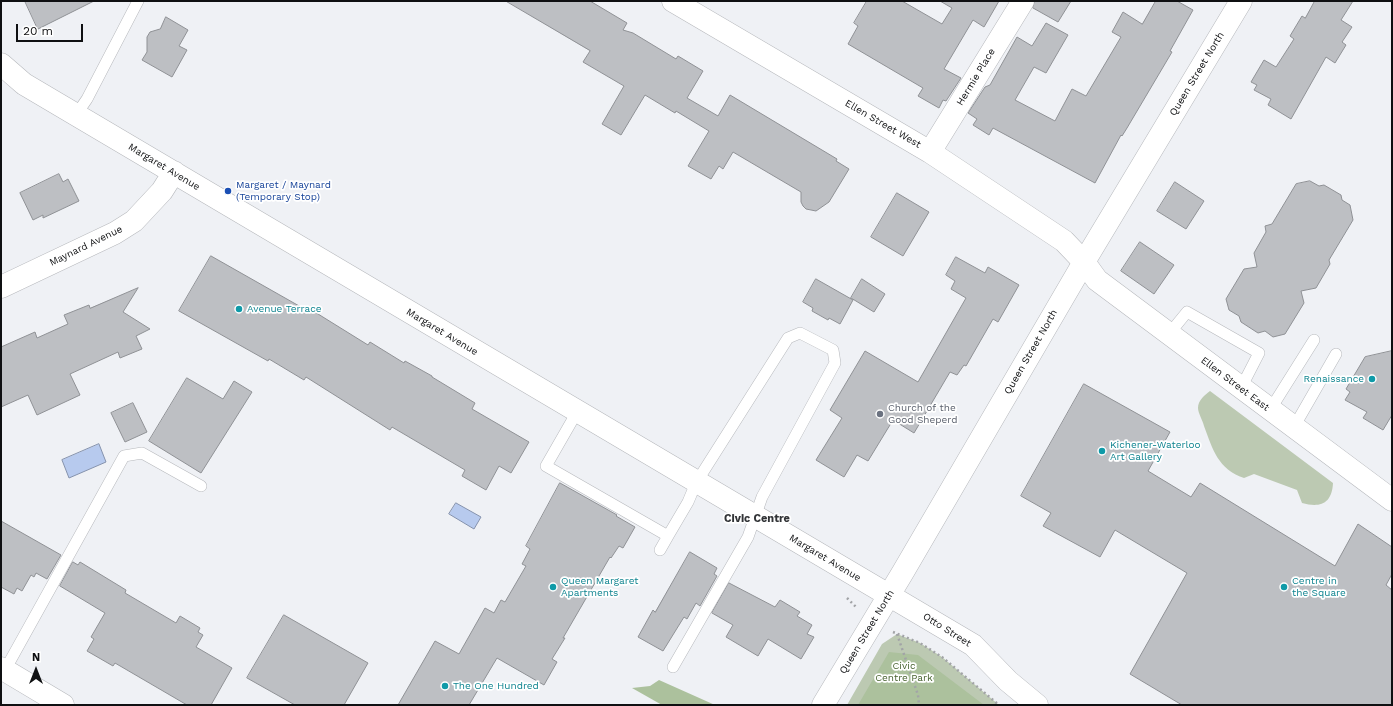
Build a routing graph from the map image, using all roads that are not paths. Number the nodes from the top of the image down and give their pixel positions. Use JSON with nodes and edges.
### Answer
{"nodes":[{"id":1,"x":138,"y":1,"type":"edge"},
{"id":2,"x":673,"y":1,"type":"edge"},
{"id":3,"x":1023,"y":1,"type":"edge"},
{"id":4,"x":1241,"y":1,"type":"edge"},
{"id":5,"x":1,"y":64,"type":"edge"},
{"id":6,"x":76,"y":115,"type":"junction"},
{"id":7,"x":930,"y":152,"type":"junction"},
{"id":8,"x":174,"y":172,"type":"junction"},
{"id":9,"x":1084,"y":262,"type":"junction"},
{"id":10,"x":1,"y":287,"type":"edge"},
{"id":11,"x":1169,"y":334,"type":"junction"},
{"id":12,"x":1314,"y":340,"type":"dead end"},
{"id":13,"x":1336,"y":354,"type":"dead end"},
{"id":14,"x":1241,"y":388,"type":"junction"},
{"id":15,"x":1270,"y":410,"type":"junction"},
{"id":16,"x":576,"y":412,"type":"junction"},
{"id":17,"x":1294,"y":427,"type":"junction"},
{"id":18,"x":696,"y":483,"type":"junction"},
{"id":19,"x":201,"y":486,"type":"dead end"},
{"id":20,"x":1392,"y":500,"type":"edge"},
{"id":21,"x":754,"y":516,"type":"junction"},
{"id":22,"x":668,"y":536,"type":"junction"},
{"id":23,"x":660,"y":550,"type":"dead end"},
{"id":24,"x":888,"y":596,"type":"junction"},
{"id":25,"x":673,"y":667,"type":"dead end"},
{"id":26,"x":3,"y":669,"type":"edge"},
{"id":27,"x":63,"y":705,"type":"edge"},
{"id":28,"x":823,"y":705,"type":"edge"},
{"id":29,"x":1037,"y":705,"type":"edge"}],
"edges":[{"from":1,"to":6,"type":"lane"},
{"from":2,"to":7,"type":"street","name":"Ellen Street West"},
{"from":3,"to":7,"type":"street","name":"Hermie Place"},
{"from":4,"to":9,"type":"street","name":"Queen Street North"},
{"from":5,"to":6,"type":"street","name":"Margaret Avenue"},
{"from":6,"to":8,"type":"street","name":"Margaret Avenue"},
{"from":7,"to":9,"type":"street","name":"Ellen Street West"},
{"from":8,"to":10,"type":"street","name":"Maynard Avenue"},
{"from":8,"to":16,"type":"street","name":"Margaret Avenue"},
{"from":9,"to":11,"type":"street","name":"Ellen Street East"},
{"from":9,"to":24,"type":"street","name":"Queen Street North"},
{"from":11,"to":14,"type":"street","name":"Ellen Street East"},
{"from":11,"to":14,"type":"lane"},
{"from":12,"to":15,"type":"lane"},
{"from":13,"to":17,"type":"lane"},
{"from":14,"to":15,"type":"street","name":"Ellen Street East"},
{"from":15,"to":17,"type":"street","name":"Ellen Street East"},
{"from":16,"to":18,"type":"street","name":"Margaret Avenue"},
{"from":16,"to":22,"type":"lane"},
{"from":17,"to":20,"type":"street","name":"Ellen Street East"},
{"from":18,"to":21,"type":"street","name":"Margaret Avenue"},
{"from":18,"to":21,"type":"lane"},
{"from":18,"to":22,"type":"lane"},
{"from":19,"to":26,"type":"lane"},
{"from":21,"to":24,"type":"street","name":"Margaret Avenue"},
{"from":21,"to":25,"type":"lane"},
{"from":22,"to":23,"type":"lane"},
{"from":24,"to":28,"type":"street","name":"Queen Street North"},
{"from":24,"to":29,"type":"street","name":"Otto Street"},
{"from":26,"to":27,"type":"street"}]}
